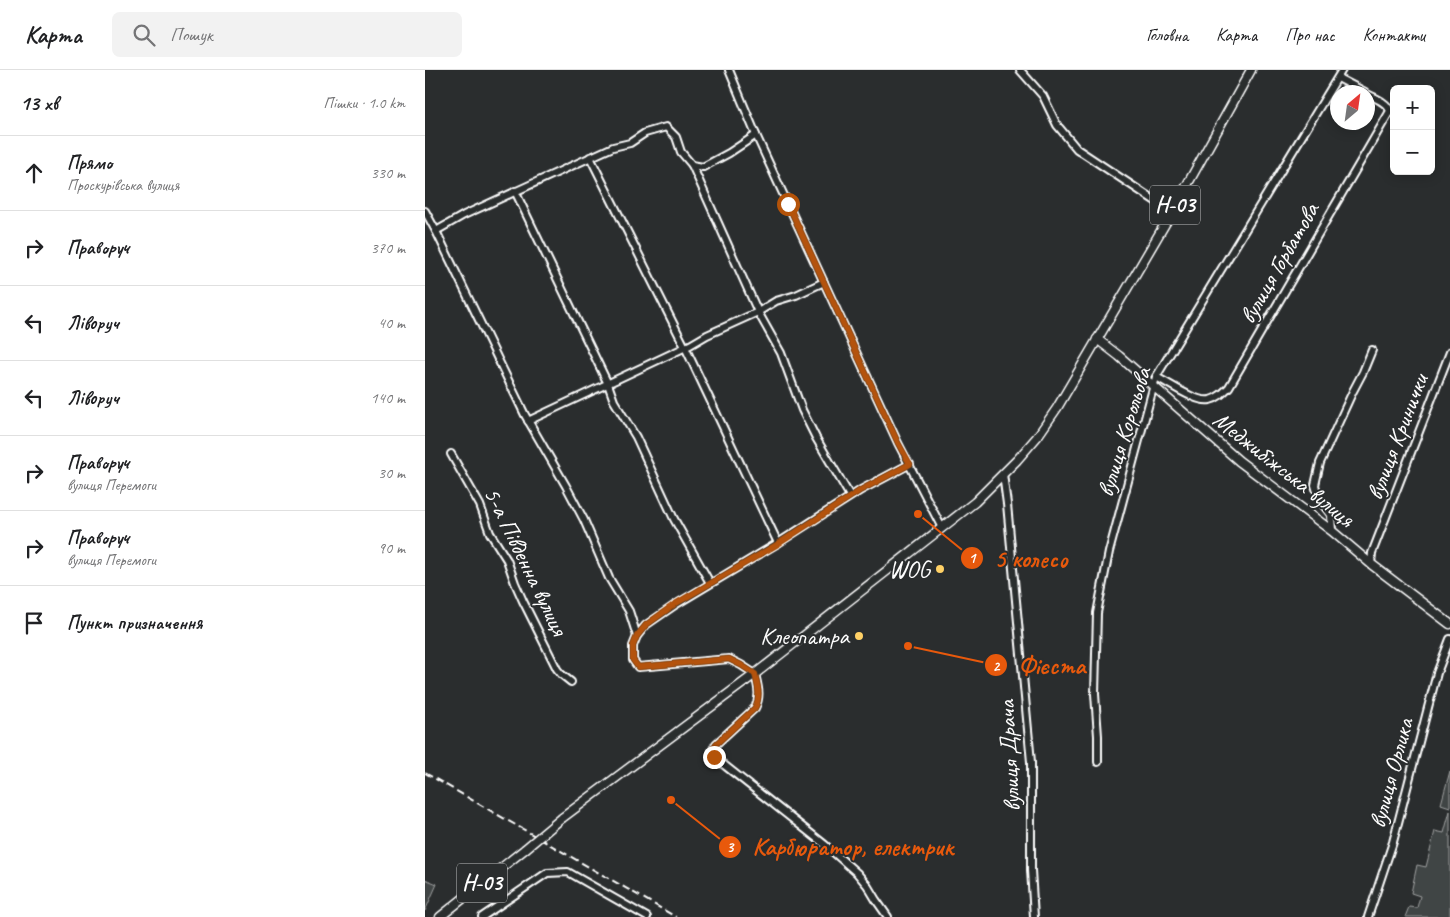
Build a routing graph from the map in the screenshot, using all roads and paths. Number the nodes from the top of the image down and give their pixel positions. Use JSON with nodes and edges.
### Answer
{"nodes":[{"id":1,"x":729,"y":70,"type":"edge"},
{"id":2,"x":1020,"y":70,"type":"edge"},
{"id":3,"x":1251,"y":70,"type":"edge"},
{"id":4,"x":1342,"y":70,"type":"edge"},
{"id":5,"x":1338,"y":78,"type":"junction"},
{"id":6,"x":1351,"y":85,"type":"edge"},
{"id":7,"x":1375,"y":98,"type":"edge"},
{"id":8,"x":756,"y":135,"type":"junction"},
{"id":9,"x":590,"y":157,"type":"junction"},
{"id":10,"x":692,"y":165,"type":"junction"},
{"id":11,"x":515,"y":191,"type":"junction"},
{"id":12,"x":425,"y":211,"type":"edge"},
{"id":13,"x":1172,"y":212,"type":"junction"},
{"id":14,"x":436,"y":232,"type":"junction"},
{"id":15,"x":824,"y":282,"type":"junction"},
{"id":16,"x":758,"y":312,"type":"junction"},
{"id":17,"x":1097,"y":339,"type":"junction"},
{"id":18,"x":685,"y":348,"type":"junction"},
{"id":19,"x":1371,"y":350,"type":"dead end"},
{"id":20,"x":1450,"y":352,"type":"edge"},
{"id":21,"x":1156,"y":376,"type":"junction"},
{"id":22,"x":608,"y":384,"type":"junction"},
{"id":23,"x":1154,"y":387,"type":"junction"},
{"id":24,"x":528,"y":421,"type":"junction"},
{"id":25,"x":451,"y":454,"type":"dead end"},
{"id":26,"x":910,"y":464,"type":"junction"},
{"id":27,"x":1003,"y":474,"type":"junction"},
{"id":28,"x":850,"y":496,"type":"junction"},
{"id":29,"x":942,"y":528,"type":"junction"},
{"id":30,"x":1332,"y":531,"type":"junction"},
{"id":31,"x":778,"y":544,"type":"junction"},
{"id":32,"x":1371,"y":564,"type":"junction"},
{"id":33,"x":710,"y":583,"type":"junction"},
{"id":34,"x":1450,"y":624,"type":"edge"},
{"id":35,"x":637,"y":636,"type":"junction"},
{"id":36,"x":1450,"y":639,"type":"edge"},
{"id":37,"x":755,"y":674,"type":"junction"},
{"id":38,"x":571,"y":682,"type":"dead end"},
{"id":39,"x":1097,"y":762,"type":"dead end"},
{"id":40,"x":440,"y":917,"type":"edge"},
{"id":41,"x":482,"y":917,"type":"edge"},
{"id":42,"x":647,"y":917,"type":"edge"},
{"id":43,"x":888,"y":917,"type":"edge"},
{"id":44,"x":1033,"y":917,"type":"edge"},
{"id":45,"x":1368,"y":917,"type":"edge"}],
"edges":[{"from":1,"to":8,"type":"street"},
{"from":2,"to":13,"type":"street"},
{"from":3,"to":13,"type":"main road","number":"Н-03"},
{"from":4,"to":5,"type":"street","name":"вулиця Корольова"},
{"from":5,"to":6,"type":"street","name":"вулиця Горбатова"},
{"from":5,"to":21,"type":"street","name":"вулиця Корольова"},
{"from":7,"to":21,"type":"street","name":"вулиця Горбатова"},
{"from":8,"to":10,"type":"street"},
{"from":8,"to":15,"type":"street"},
{"from":9,"to":10,"type":"street"},
{"from":9,"to":11,"type":"street"},
{"from":9,"to":18,"type":"street"},
{"from":10,"to":16,"type":"street"},
{"from":11,"to":14,"type":"street"},
{"from":11,"to":22,"type":"street"},
{"from":12,"to":14,"type":"street"},
{"from":13,"to":17,"type":"main road","number":"Н-03"},
{"from":14,"to":24,"type":"street"},
{"from":15,"to":16,"type":"street"},
{"from":15,"to":26,"type":"street"},
{"from":16,"to":18,"type":"street"},
{"from":16,"to":28,"type":"street"},
{"from":17,"to":23,"type":"main road","name":"Меджибіжська вулиця"},
{"from":17,"to":27,"type":"main road","number":"Н-03"},
{"from":18,"to":22,"type":"street"},
{"from":18,"to":31,"type":"street"},
{"from":19,"to":30,"type":"street"},
{"from":20,"to":32,"type":"street","name":"вулиця Кринички"},
{"from":21,"to":23,"type":"street","name":"вулиця Корольова"},
{"from":22,"to":24,"type":"street"},
{"from":22,"to":33,"type":"street"},
{"from":23,"to":30,"type":"main road","name":"Меджибіжська вулиця"},
{"from":23,"to":39,"type":"street","name":"вулиця Корольова"},
{"from":24,"to":35,"type":"street"},
{"from":25,"to":38,"type":"street","name":"5-а Південна вулиця"},
{"from":26,"to":28,"type":"street"},
{"from":26,"to":29,"type":"street"},
{"from":27,"to":29,"type":"main road","number":"Н-03"},
{"from":27,"to":44,"type":"street","name":"вулиця Драча"},
{"from":28,"to":31,"type":"street"},
{"from":29,"to":37,"type":"main road","number":"Н-03"},
{"from":30,"to":32,"type":"main road","name":"Меджибіжська вулиця"},
{"from":31,"to":33,"type":"street"},
{"from":32,"to":34,"type":"main road","name":"Меджибіжська вулиця"},
{"from":33,"to":35,"type":"street"},
{"from":35,"to":37,"type":"street"},
{"from":36,"to":45,"type":"street","name":"вулиця Орлика"},
{"from":37,"to":40,"type":"main road","number":"Н-03","bridge":true},
{"from":37,"to":43,"type":"street"},
{"from":41,"to":42,"type":"street"}]}
